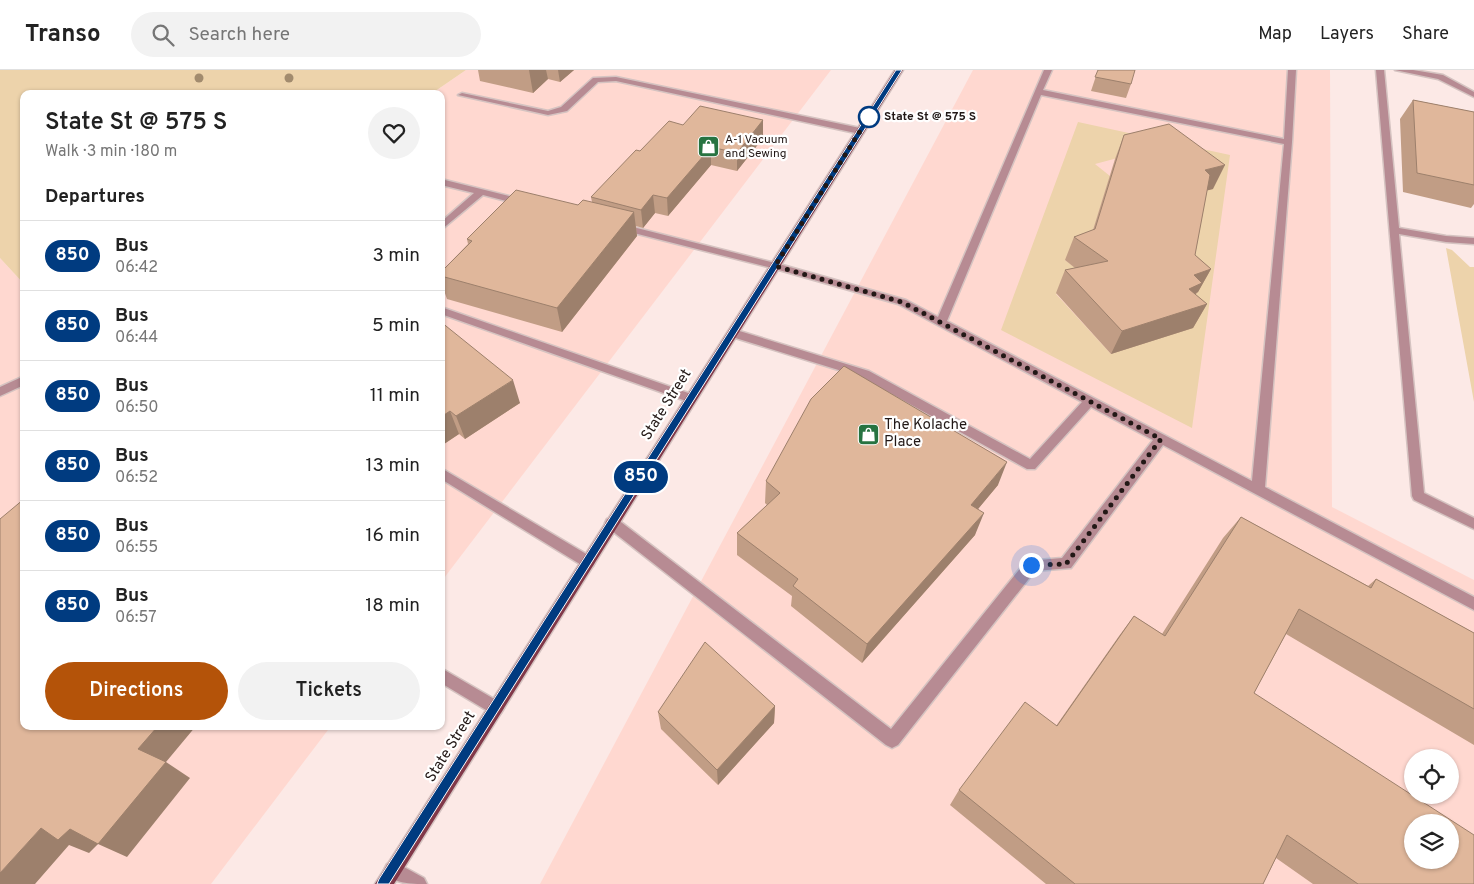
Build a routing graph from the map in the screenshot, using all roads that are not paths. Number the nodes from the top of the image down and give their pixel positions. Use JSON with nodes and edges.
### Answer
{"nodes":[{"id":1,"x":899,"y":70,"type":"edge"},
{"id":2,"x":1048,"y":70,"type":"edge"},
{"id":3,"x":1292,"y":70,"type":"edge"},
{"id":4,"x":1380,"y":70,"type":"edge"},
{"id":5,"x":1399,"y":70,"type":"edge"},
{"id":6,"x":1039,"y":92,"type":"junction"},
{"id":7,"x":462,"y":95,"type":"dead end"},
{"id":8,"x":1474,"y":95,"type":"edge"},
{"id":9,"x":860,"y":131,"type":"junction"},
{"id":10,"x":1288,"y":142,"type":"junction"},
{"id":11,"x":445,"y":183,"type":"edge"},
{"id":12,"x":480,"y":192,"type":"junction"},
{"id":13,"x":529,"y":204,"type":"edge"},
{"id":14,"x":445,"y":223,"type":"edge"},
{"id":15,"x":616,"y":226,"type":"edge"},
{"id":16,"x":1394,"y":230,"type":"junction"},
{"id":17,"x":1474,"y":241,"type":"edge"},
{"id":18,"x":775,"y":266,"type":"junction"},
{"id":19,"x":445,"y":311,"type":"edge"},
{"id":20,"x":941,"y":323,"type":"junction"},
{"id":21,"x":733,"y":333,"type":"junction"},
{"id":22,"x":20,"y":382,"type":"edge"},
{"id":23,"x":0,"y":392,"type":"edge"},
{"id":24,"x":690,"y":398,"type":"junction"},
{"id":25,"x":1090,"y":401,"type":"junction"},
{"id":26,"x":1161,"y":439,"type":"junction"},
{"id":27,"x":445,"y":475,"type":"edge"},
{"id":28,"x":1258,"y":490,"type":"junction"},
{"id":29,"x":612,"y":523,"type":"junction"},
{"id":30,"x":1474,"y":524,"type":"edge"},
{"id":31,"x":588,"y":562,"type":"junction"},
{"id":32,"x":1474,"y":604,"type":"edge"},
{"id":33,"x":445,"y":677,"type":"edge"},
{"id":34,"x":496,"y":708,"type":"junction"},
{"id":35,"x":388,"y":877,"type":"edge"},
{"id":36,"x":418,"y":884,"type":"edge"}],
"edges":[{"from":1,"to":9,"type":"main road","name":"State Street"},
{"from":2,"to":6,"type":"lane"},
{"from":3,"to":10,"type":"lane"},
{"from":4,"to":16,"type":"lane"},
{"from":5,"to":8,"type":"lane"},
{"from":6,"to":10,"type":"lane"},
{"from":6,"to":20,"type":"lane"},
{"from":7,"to":9,"type":"lane"},
{"from":9,"to":18,"type":"main road","name":"State Street"},
{"from":10,"to":28,"type":"lane"},
{"from":11,"to":12,"type":"lane"},
{"from":12,"to":13,"type":"lane"},
{"from":12,"to":14,"type":"lane"},
{"from":15,"to":18,"type":"lane"},
{"from":16,"to":17,"type":"lane"},
{"from":16,"to":30,"type":"lane"},
{"from":18,"to":20,"type":"lane"},
{"from":18,"to":21,"type":"main road","name":"State Street"},
{"from":19,"to":24,"type":"lane"},
{"from":20,"to":25,"type":"lane"},
{"from":21,"to":24,"type":"main road","name":"State Street"},
{"from":21,"to":25,"type":"lane"},
{"from":22,"to":23,"type":"lane"},
{"from":24,"to":29,"type":"main road","name":"State Street"},
{"from":25,"to":26,"type":"lane"},
{"from":26,"to":28,"type":"lane"},
{"from":26,"to":29,"type":"lane"},
{"from":27,"to":31,"type":"lane"},
{"from":28,"to":32,"type":"lane"},
{"from":29,"to":31,"type":"main road","name":"State Street"},
{"from":31,"to":34,"type":"main road","name":"State Street"},
{"from":33,"to":34,"type":"lane"},
{"from":34,"to":35,"type":"main road","name":"State Street"},
{"from":35,"to":36,"type":"lane"}]}
